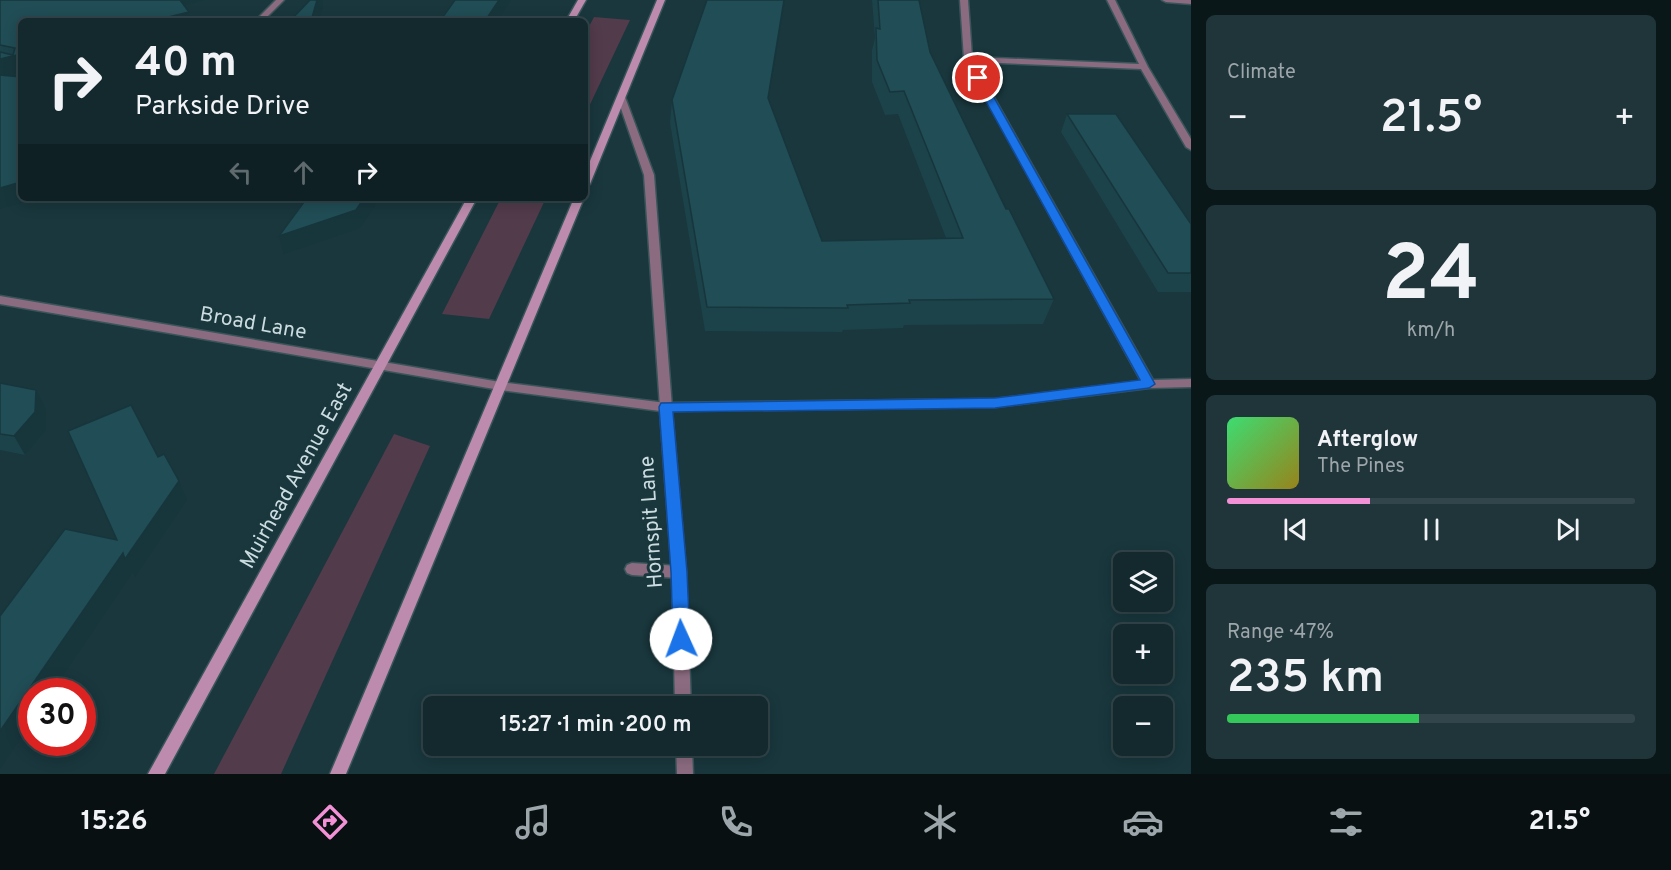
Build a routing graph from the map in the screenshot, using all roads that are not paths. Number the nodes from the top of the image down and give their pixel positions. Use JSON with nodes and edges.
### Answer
{"nodes":[{"id":1,"x":280,"y":0,"type":"edge"},
{"id":2,"x":582,"y":0,"type":"edge"},
{"id":3,"x":661,"y":0,"type":"edge"},
{"id":4,"x":964,"y":0,"type":"edge"},
{"id":5,"x":1111,"y":0,"type":"edge"},
{"id":6,"x":1166,"y":0,"type":"edge"},
{"id":7,"x":1191,"y":2,"type":"edge"},
{"id":8,"x":262,"y":18,"type":"edge"},
{"id":9,"x":572,"y":18,"type":"edge"},
{"id":10,"x":968,"y":59,"type":"junction"},
{"id":11,"x":1144,"y":67,"type":"junction"},
{"id":12,"x":621,"y":97,"type":"junction"},
{"id":13,"x":1191,"y":147,"type":"edge"},
{"id":14,"x":588,"y":177,"type":"edge"},
{"id":15,"x":470,"y":201,"type":"edge"},
{"id":16,"x":578,"y":201,"type":"edge"},
{"id":17,"x":0,"y":300,"type":"edge"},
{"id":18,"x":380,"y":366,"type":"junction"},
{"id":19,"x":1191,"y":383,"type":"edge"},
{"id":20,"x":1149,"y":384,"type":"junction"},
{"id":21,"x":500,"y":386,"type":"junction"},
{"id":22,"x":666,"y":407,"type":"junction"},
{"id":23,"x":632,"y":569,"type":"dead end"},
{"id":24,"x":679,"y":572,"type":"junction"},
{"id":25,"x":683,"y":696,"type":"edge"},
{"id":26,"x":684,"y":756,"type":"edge"},
{"id":27,"x":156,"y":774,"type":"edge"},
{"id":28,"x":338,"y":774,"type":"edge"},
{"id":29,"x":685,"y":774,"type":"edge"}],
"edges":[{"from":1,"to":8,"type":"street"},
{"from":2,"to":9,"type":"street"},
{"from":3,"to":12,"type":"street"},
{"from":4,"to":10,"type":"street"},
{"from":5,"to":11,"type":"street"},
{"from":6,"to":7,"type":"street"},
{"from":10,"to":11,"type":"street"},
{"from":10,"to":20,"type":"street"},
{"from":11,"to":13,"type":"street"},
{"from":12,"to":14,"type":"street"},
{"from":12,"to":22,"type":"street","name":"Hornspit Lane"},
{"from":15,"to":18,"type":"street","name":"Muirhead Avenue East"},
{"from":16,"to":21,"type":"street"},
{"from":17,"to":18,"type":"street","name":"Broad Lane"},
{"from":18,"to":21,"type":"street","name":"Broad Lane"},
{"from":18,"to":27,"type":"street","name":"Muirhead Avenue East"},
{"from":19,"to":20,"type":"street","name":"Broad Lane"},
{"from":20,"to":22,"type":"street","name":"Broad Lane"},
{"from":21,"to":22,"type":"street","name":"Broad Lane"},
{"from":21,"to":28,"type":"street"},
{"from":22,"to":24,"type":"street","name":"Hornspit Lane"},
{"from":23,"to":24,"type":"street"},
{"from":24,"to":25,"type":"street","name":"Hornspit Lane"},
{"from":26,"to":29,"type":"street"}]}
